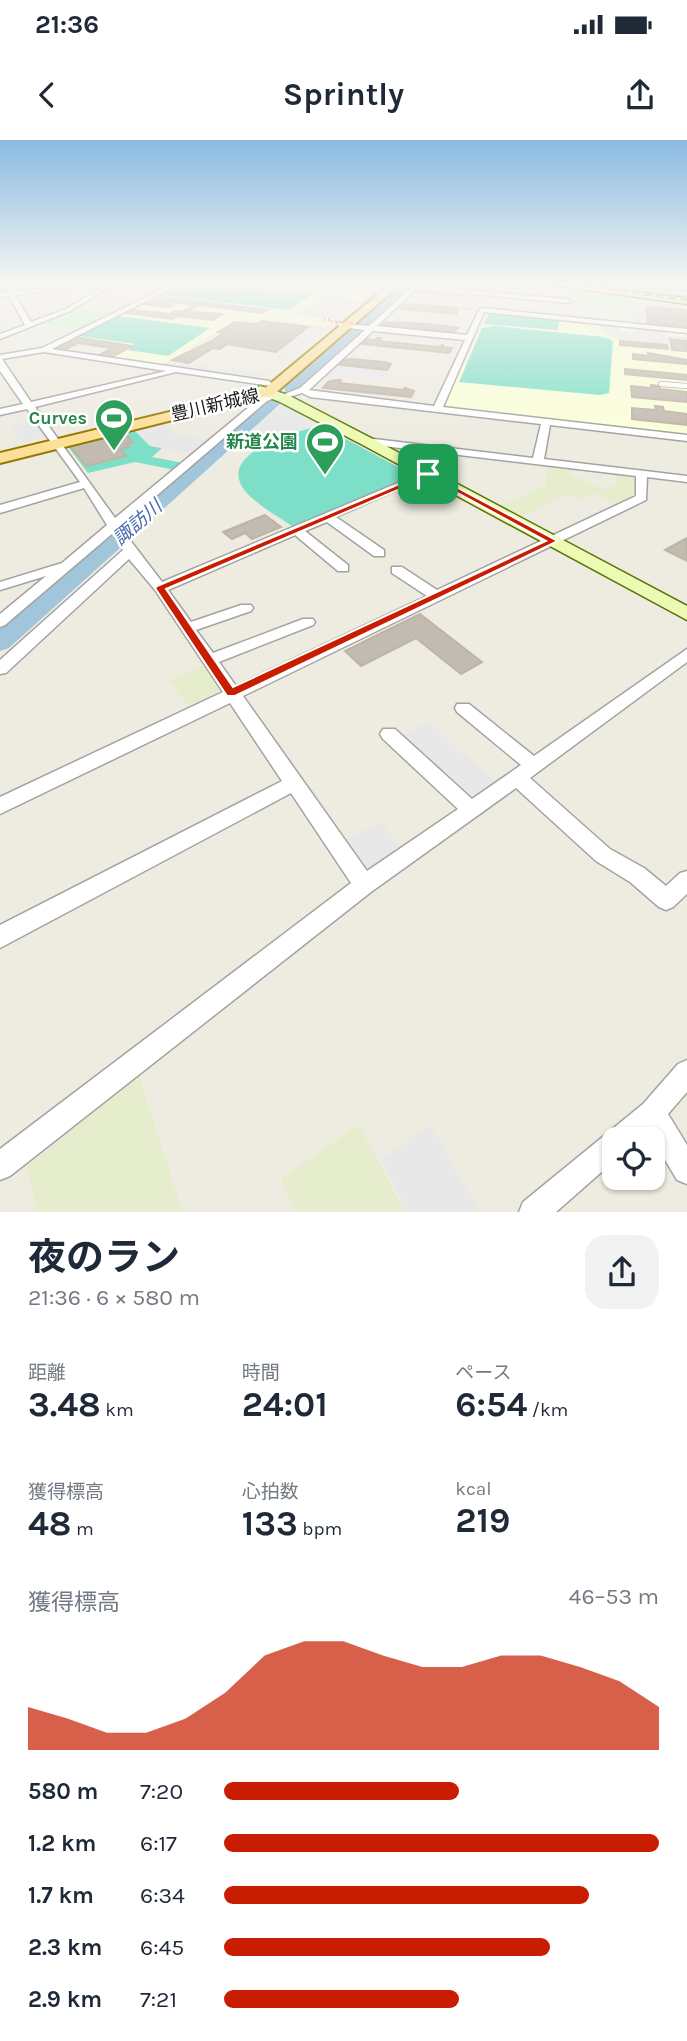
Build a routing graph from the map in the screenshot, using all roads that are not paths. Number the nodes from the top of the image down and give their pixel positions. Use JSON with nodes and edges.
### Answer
{"nodes":[{"id":1,"x":72,"y":335,"type":"edge"},
{"id":2,"x":330,"y":335,"type":"edge"},
{"id":3,"x":360,"y":335,"type":"edge"},
{"id":4,"x":439,"y":335,"type":"edge"},
{"id":5,"x":470,"y":335,"type":"edge"},
{"id":6,"x":469,"y":338,"type":"junction"},
{"id":7,"x":44,"y":349,"type":"junction"},
{"id":8,"x":1,"y":365,"type":"edge"},
{"id":9,"x":180,"y":370,"type":"junction"},
{"id":10,"x":661,"y":384,"type":"dead end"},
{"id":11,"x":687,"y":386,"type":"edge"},
{"id":12,"x":303,"y":390,"type":"junction"},
{"id":13,"x":271,"y":392,"type":"junction"},
{"id":14,"x":30,"y":405,"type":"junction"},
{"id":15,"x":437,"y":409,"type":"junction"},
{"id":16,"x":0,"y":412,"type":"edge"},
{"id":17,"x":545,"y":422,"type":"junction"},
{"id":18,"x":687,"y":438,"type":"edge"},
{"id":19,"x":366,"y":441,"type":"junction"},
{"id":20,"x":56,"y":442,"type":"junction"},
{"id":21,"x":0,"y":456,"type":"edge"},
{"id":22,"x":538,"y":461,"type":"junction"},
{"id":23,"x":428,"y":474,"type":"junction"},
{"id":24,"x":641,"y":474,"type":"junction"},
{"id":25,"x":687,"y":479,"type":"edge"},
{"id":26,"x":87,"y":484,"type":"junction"},
{"id":27,"x":0,"y":509,"type":"edge"},
{"id":28,"x":328,"y":517,"type":"junction"},
{"id":29,"x":117,"y":529,"type":"junction"},
{"id":30,"x":296,"y":530,"type":"junction"},
{"id":31,"x":553,"y":541,"type":"junction"},
{"id":32,"x":129,"y":549,"type":"junction"},
{"id":33,"x":379,"y":554,"type":"dead end"},
{"id":34,"x":67,"y":566,"type":"junction"},
{"id":35,"x":343,"y":568,"type":"dead end"},
{"id":36,"x":397,"y":570,"type":"dead end"},
{"id":37,"x":0,"y":586,"type":"edge"},
{"id":38,"x":160,"y":588,"type":"junction"},
{"id":39,"x":436,"y":595,"type":"junction"},
{"id":40,"x":246,"y":608,"type":"dead end"},
{"id":41,"x":687,"y":614,"type":"edge"},
{"id":42,"x":0,"y":622,"type":"edge"},
{"id":43,"x":308,"y":622,"type":"dead end"},
{"id":44,"x":187,"y":628,"type":"junction"},
{"id":45,"x":687,"y":654,"type":"edge"},
{"id":46,"x":209,"y":660,"type":"junction"},
{"id":47,"x":0,"y":669,"type":"edge"},
{"id":48,"x":231,"y":693,"type":"junction"},
{"id":49,"x":463,"y":708,"type":"dead end"},
{"id":50,"x":389,"y":734,"type":"dead end"},
{"id":51,"x":525,"y":772,"type":"junction"},
{"id":52,"x":294,"y":783,"type":"junction"},
{"id":53,"x":0,"y":806,"type":"edge"},
{"id":54,"x":471,"y":810,"type":"junction"},
{"id":55,"x":687,"y":880,"type":"edge"},
{"id":56,"x":364,"y":885,"type":"junction"},
{"id":57,"x":0,"y":937,"type":"edge"},
{"id":58,"x":687,"y":1073,"type":"edge"},
{"id":59,"x":652,"y":1113,"type":"junction"},
{"id":60,"x":635,"y":1127,"type":"edge"},
{"id":61,"x":602,"y":1154,"type":"edge"},
{"id":62,"x":0,"y":1166,"type":"edge"},
{"id":63,"x":687,"y":1170,"type":"edge"},
{"id":64,"x":533,"y":1212,"type":"edge"}],
"edges":[{"from":1,"to":7,"type":"street"},
{"from":2,"to":13,"type":"main road","name":"豊川新城線"},
{"from":3,"to":12,"type":"street"},
{"from":4,"to":6,"type":"street"},
{"from":5,"to":6,"type":"street"},
{"from":6,"to":15,"type":"street"},
{"from":7,"to":8,"type":"street"},
{"from":7,"to":9,"type":"street"},
{"from":8,"to":14,"type":"street"},
{"from":9,"to":13,"type":"street"},
{"from":9,"to":14,"type":"street"},
{"from":10,"to":11,"type":"lane"},
{"from":12,"to":13,"type":"street"},
{"from":12,"to":15,"type":"street"},
{"from":13,"to":19,"type":"street"},
{"from":13,"to":20,"type":"main road","name":"豊川新城線"},
{"from":13,"to":29,"type":"street"},
{"from":14,"to":16,"type":"street"},
{"from":14,"to":20,"type":"street"},
{"from":15,"to":17,"type":"street"},
{"from":17,"to":18,"type":"street"},
{"from":17,"to":22,"type":"street"},
{"from":19,"to":22,"type":"street"},
{"from":19,"to":23,"type":"street"},
{"from":20,"to":21,"type":"main road","name":"豊川新城線"},
{"from":20,"to":26,"type":"street"},
{"from":22,"to":24,"type":"street"},
{"from":23,"to":28,"type":"street"},
{"from":23,"to":31,"type":"street"},
{"from":24,"to":25,"type":"street"},
{"from":24,"to":31,"type":"street"},
{"from":26,"to":27,"type":"street"},
{"from":26,"to":29,"type":"street"},
{"from":28,"to":30,"type":"street"},
{"from":28,"to":33,"type":"street"},
{"from":29,"to":32,"type":"street"},
{"from":29,"to":34,"type":"street"},
{"from":30,"to":35,"type":"street"},
{"from":30,"to":38,"type":"street"},
{"from":31,"to":39,"type":"street"},
{"from":31,"to":41,"type":"street"},
{"from":32,"to":38,"type":"street"},
{"from":32,"to":47,"type":"street"},
{"from":34,"to":37,"type":"street"},
{"from":34,"to":42,"type":"street"},
{"from":36,"to":39,"type":"street"},
{"from":38,"to":44,"type":"street"},
{"from":39,"to":48,"type":"street"},
{"from":40,"to":44,"type":"street"},
{"from":43,"to":46,"type":"street"},
{"from":44,"to":46,"type":"street"},
{"from":45,"to":51,"type":"street"},
{"from":46,"to":48,"type":"street"},
{"from":48,"to":52,"type":"street"},
{"from":48,"to":53,"type":"street"},
{"from":49,"to":51,"type":"street"},
{"from":50,"to":54,"type":"street"},
{"from":51,"to":54,"type":"street"},
{"from":51,"to":55,"type":"street"},
{"from":52,"to":56,"type":"street"},
{"from":52,"to":57,"type":"street"},
{"from":54,"to":56,"type":"street"},
{"from":56,"to":62,"type":"street"},
{"from":58,"to":59,"type":"street"},
{"from":59,"to":60,"type":"street"},
{"from":59,"to":63,"type":"street"},
{"from":61,"to":64,"type":"street"}]}
